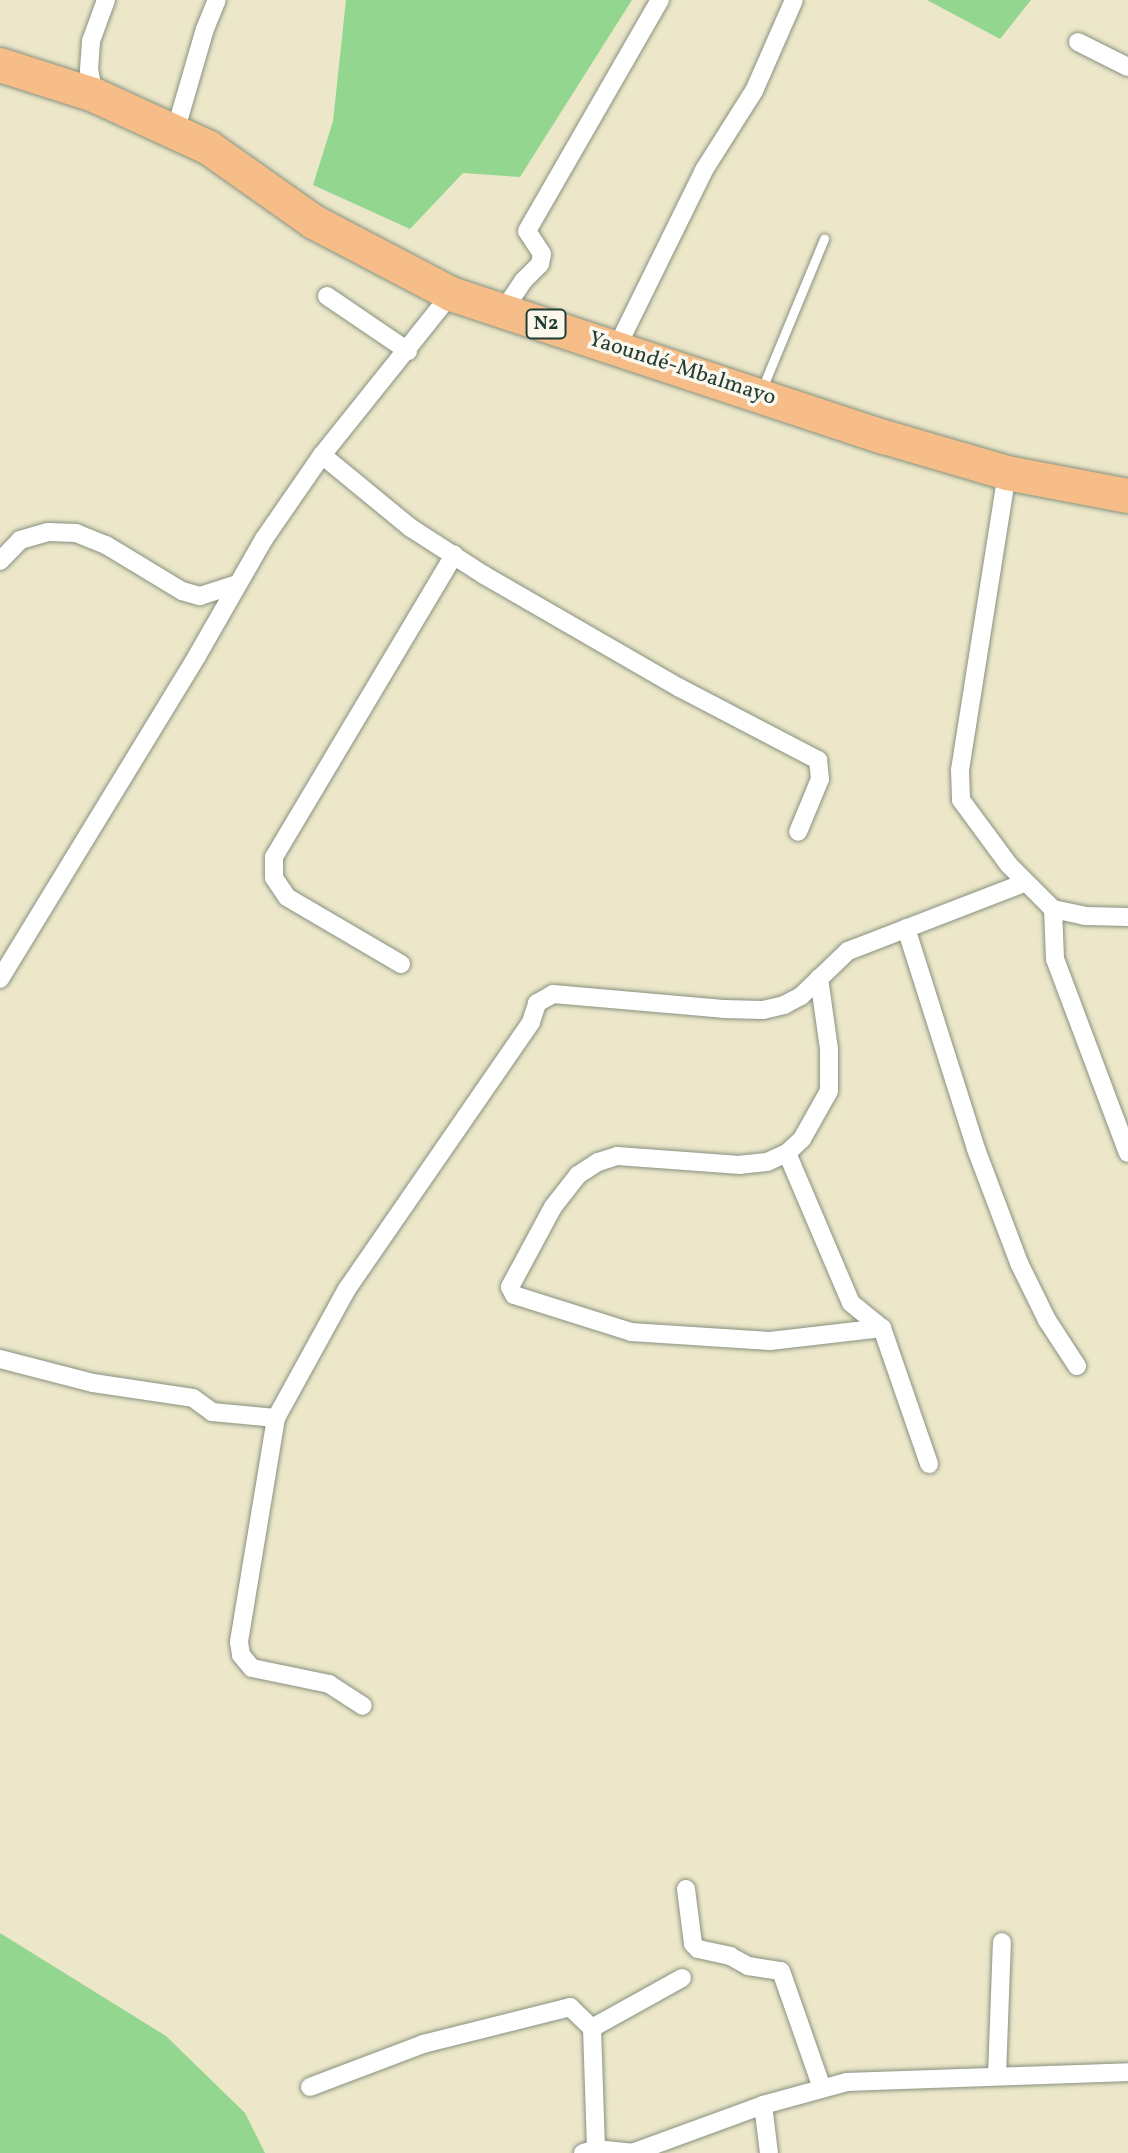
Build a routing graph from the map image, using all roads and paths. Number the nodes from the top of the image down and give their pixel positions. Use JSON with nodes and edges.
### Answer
{"nodes":[{"id":1,"x":106,"y":0,"type":"edge"},
{"id":2,"x":217,"y":0,"type":"edge"},
{"id":3,"x":660,"y":0,"type":"edge"},
{"id":4,"x":794,"y":0,"type":"edge"},
{"id":5,"x":1078,"y":42,"type":"dead end"},
{"id":6,"x":0,"y":65,"type":"edge"},
{"id":7,"x":1128,"y":67,"type":"edge"},
{"id":8,"x":94,"y":95,"type":"junction"},
{"id":9,"x":175,"y":132,"type":"junction"},
{"id":10,"x":824,"y":239,"type":"dead end"},
{"id":11,"x":451,"y":294,"type":"junction"},
{"id":12,"x":327,"y":296,"type":"dead end"},
{"id":13,"x":503,"y":311,"type":"junction"},
{"id":14,"x":617,"y":347,"type":"junction"},
{"id":15,"x":408,"y":351,"type":"junction"},
{"id":16,"x":759,"y":395,"type":"junction"},
{"id":17,"x":322,"y":455,"type":"junction"},
{"id":18,"x":1007,"y":473,"type":"junction"},
{"id":19,"x":1128,"y":496,"type":"edge"},
{"id":20,"x":454,"y":555,"type":"junction"},
{"id":21,"x":0,"y":561,"type":"edge"},
{"id":22,"x":237,"y":584,"type":"junction"},
{"id":23,"x":798,"y":832,"type":"dead end"},
{"id":24,"x":1024,"y":883,"type":"junction"},
{"id":25,"x":1053,"y":909,"type":"junction"},
{"id":26,"x":1128,"y":917,"type":"edge"},
{"id":27,"x":906,"y":928,"type":"junction"},
{"id":28,"x":401,"y":964,"type":"dead end"},
{"id":29,"x":819,"y":978,"type":"junction"},
{"id":30,"x":0,"y":979,"type":"edge"},
{"id":31,"x":787,"y":1153,"type":"junction"},
{"id":32,"x":1128,"y":1153,"type":"edge"},
{"id":33,"x":882,"y":1328,"type":"junction"},
{"id":34,"x":0,"y":1359,"type":"edge"},
{"id":35,"x":1077,"y":1366,"type":"dead end"},
{"id":36,"x":276,"y":1418,"type":"junction"},
{"id":37,"x":929,"y":1464,"type":"dead end"},
{"id":38,"x":363,"y":1706,"type":"dead end"},
{"id":39,"x":686,"y":1889,"type":"dead end"},
{"id":40,"x":1002,"y":1942,"type":"dead end"},
{"id":41,"x":682,"y":1978,"type":"dead end"},
{"id":42,"x":592,"y":2028,"type":"junction"},
{"id":43,"x":1128,"y":2072,"type":"edge"},
{"id":44,"x":997,"y":2076,"type":"junction"},
{"id":45,"x":310,"y":2087,"type":"dead end"},
{"id":46,"x":822,"y":2088,"type":"junction"},
{"id":47,"x":763,"y":2105,"type":"junction"},
{"id":48,"x":589,"y":2151,"type":"edge"},
{"id":49,"x":769,"y":2153,"type":"edge"}],
"edges":[{"from":1,"to":8,"type":"street"},
{"from":2,"to":9,"type":"street"},
{"from":3,"to":13,"type":"street"},
{"from":4,"to":14,"type":"street"},
{"from":5,"to":7,"type":"street"},
{"from":6,"to":8,"type":"highway","name":"Yaoundé-Mbalmayo","number":"N2"},
{"from":8,"to":9,"type":"highway","name":"Yaoundé-Mbalmayo","number":"N2"},
{"from":9,"to":11,"type":"highway","name":"Yaoundé-Mbalmayo","number":"N2"},
{"from":10,"to":16,"type":"lane"},
{"from":11,"to":13,"type":"highway","name":"Yaoundé-Mbalmayo","number":"N2"},
{"from":11,"to":15,"type":"street"},
{"from":12,"to":15,"type":"street"},
{"from":13,"to":14,"type":"highway","name":"Yaoundé-Mbalmayo","number":"N2"},
{"from":14,"to":16,"type":"highway","name":"Yaoundé-Mbalmayo","number":"N2"},
{"from":15,"to":17,"type":"street"},
{"from":16,"to":18,"type":"highway","name":"Yaoundé-Mbalmayo","number":"N2"},
{"from":17,"to":20,"type":"street"},
{"from":17,"to":22,"type":"street"},
{"from":18,"to":19,"type":"highway","name":"Yaoundé-Mbalmayo","number":"N2"},
{"from":18,"to":24,"type":"street"},
{"from":20,"to":23,"type":"street"},
{"from":20,"to":28,"type":"street"},
{"from":21,"to":22,"type":"street"},
{"from":22,"to":30,"type":"street"},
{"from":24,"to":25,"type":"street"},
{"from":24,"to":27,"type":"street"},
{"from":25,"to":26,"type":"street"},
{"from":25,"to":32,"type":"street"},
{"from":27,"to":29,"type":"street"},
{"from":27,"to":35,"type":"street"},
{"from":29,"to":31,"type":"street"},
{"from":29,"to":36,"type":"street"},
{"from":31,"to":33,"type":"street"},
{"from":31,"to":33,"type":"street"},
{"from":33,"to":37,"type":"street"},
{"from":34,"to":36,"type":"street"},
{"from":36,"to":38,"type":"street"},
{"from":39,"to":46,"type":"street"},
{"from":40,"to":44,"type":"street"},
{"from":41,"to":42,"type":"street"},
{"from":42,"to":45,"type":"street"},
{"from":42,"to":48,"type":"street"},
{"from":43,"to":44,"type":"street"},
{"from":44,"to":46,"type":"street"},
{"from":46,"to":47,"type":"street"},
{"from":47,"to":48,"type":"street"},
{"from":47,"to":49,"type":"street"}]}
